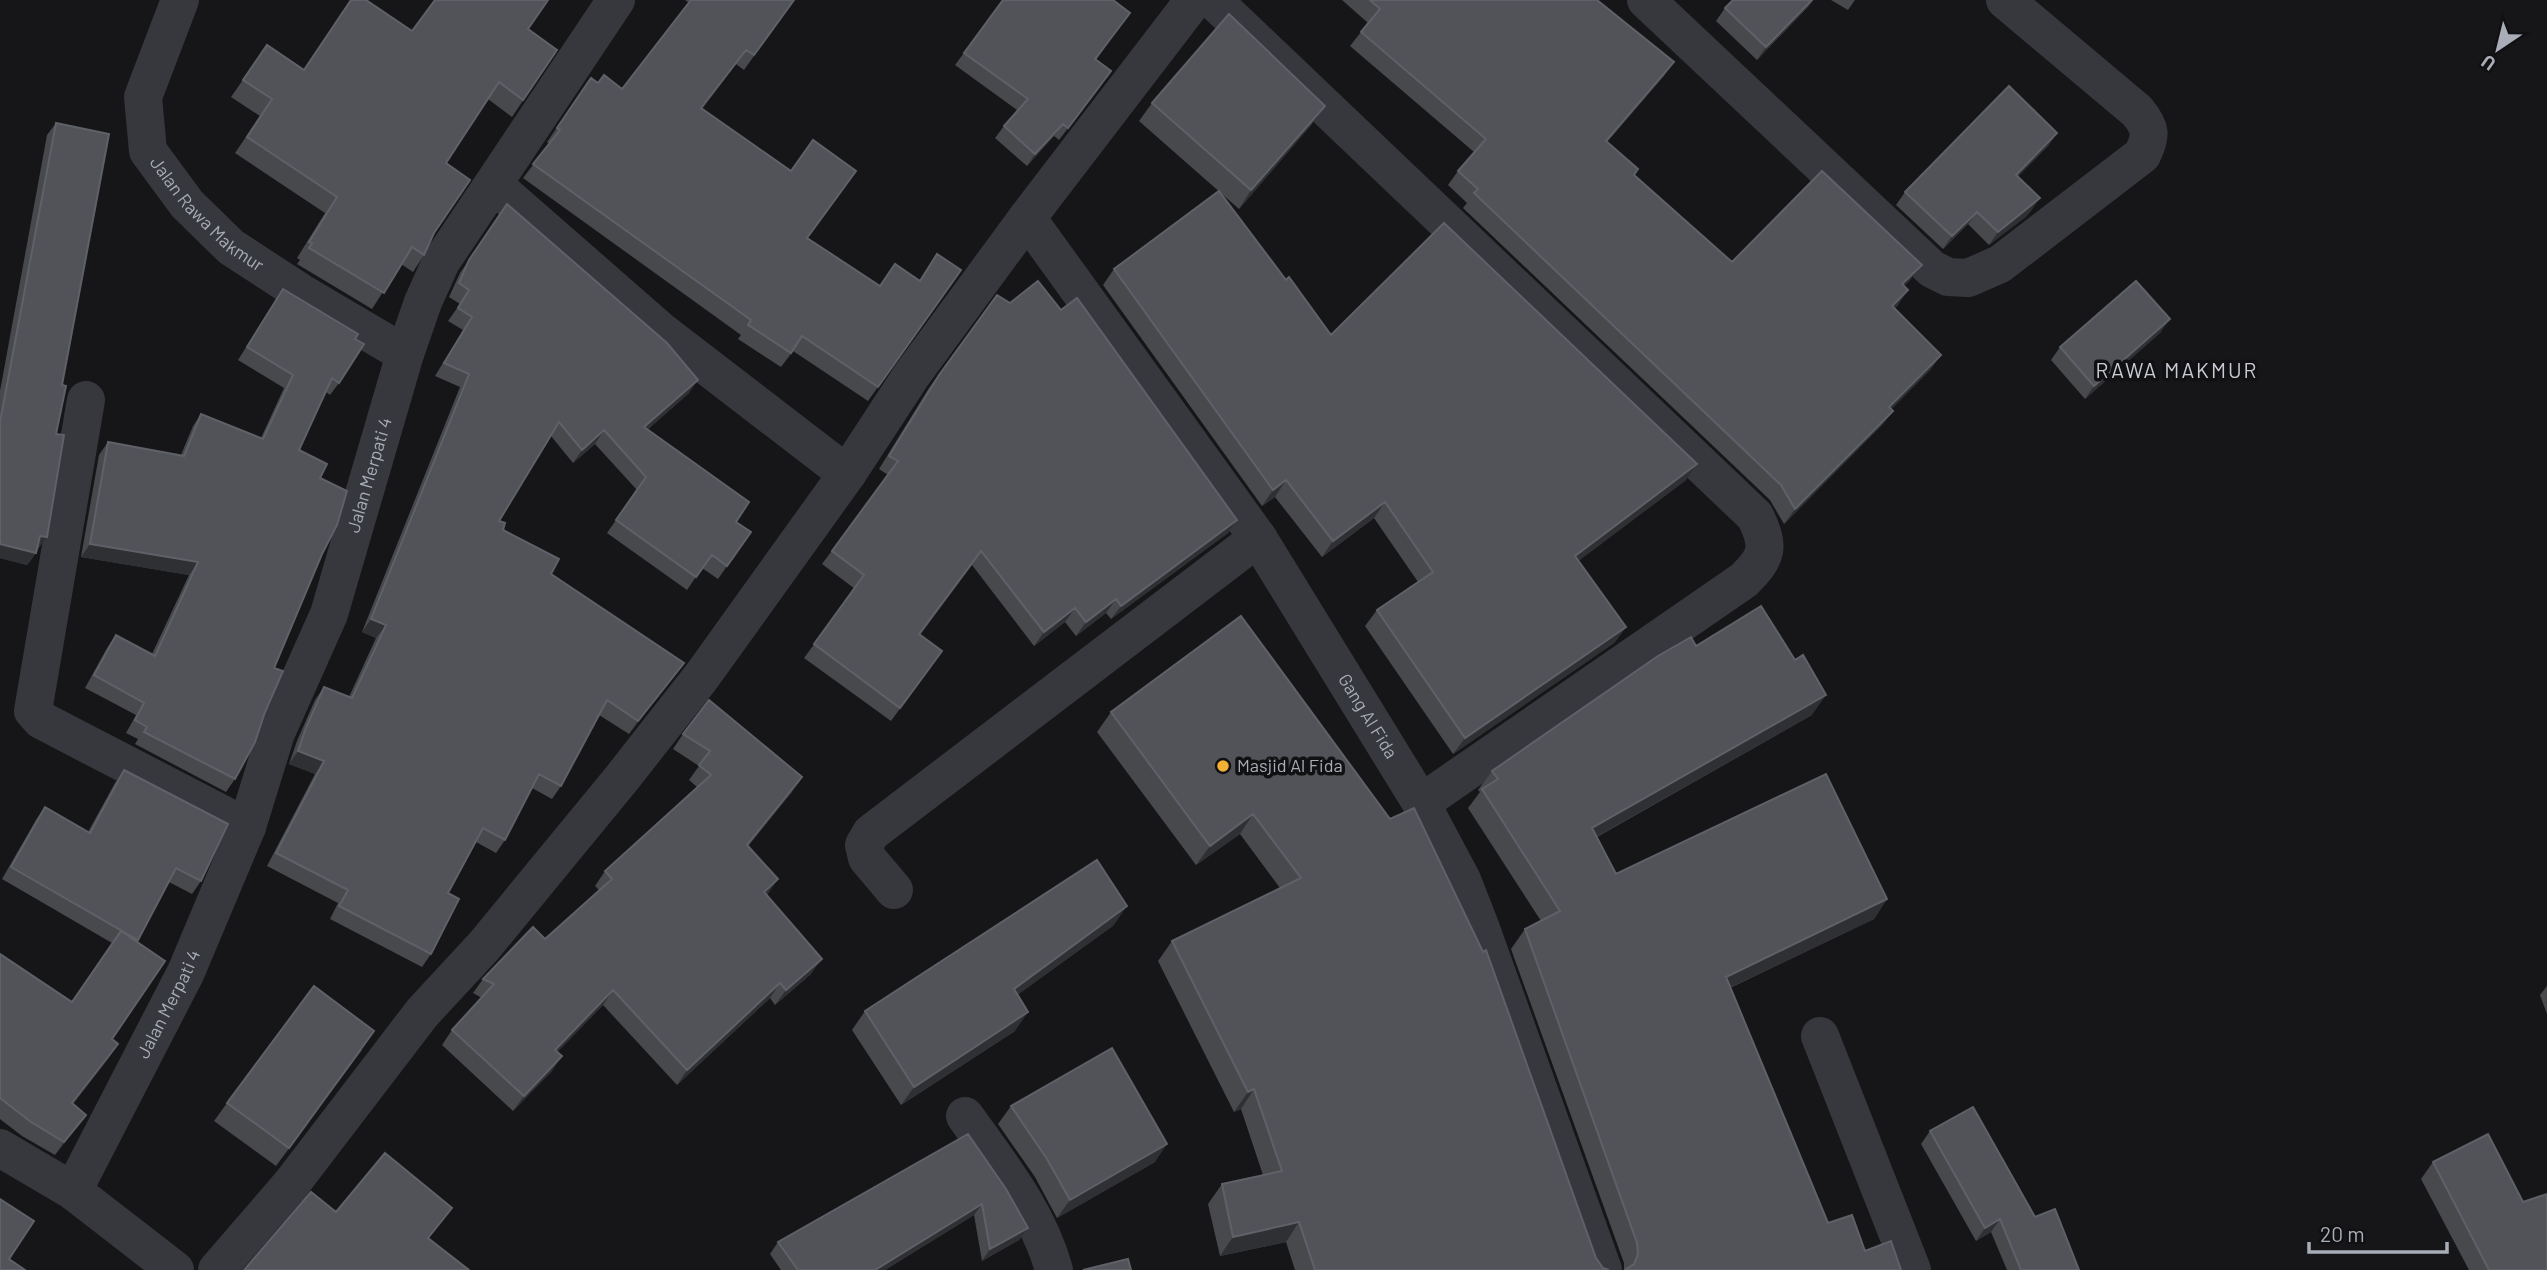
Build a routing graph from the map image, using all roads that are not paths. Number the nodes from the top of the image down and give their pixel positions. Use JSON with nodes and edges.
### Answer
{"nodes":[{"id":1,"x":180,"y":0,"type":"edge"},
{"id":2,"x":616,"y":0,"type":"edge"},
{"id":3,"x":1194,"y":0,"type":"edge"},
{"id":4,"x":1213,"y":0,"type":"edge"},
{"id":5,"x":1646,"y":0,"type":"edge"},
{"id":6,"x":2005,"y":0,"type":"edge"},
{"id":7,"x":494,"y":185,"type":"junction"},
{"id":8,"x":1027,"y":218,"type":"junction"},
{"id":9,"x":405,"y":354,"type":"junction"},
{"id":10,"x":86,"y":400,"type":"dead end"},
{"id":11,"x":847,"y":474,"type":"junction"},
{"id":12,"x":1258,"y":538,"type":"junction"},
{"id":13,"x":1421,"y":803,"type":"junction"},
{"id":14,"x":247,"y":827,"type":"junction"},
{"id":15,"x":894,"y":890,"type":"dead end"},
{"id":16,"x":1820,"y":1036,"type":"dead end"},
{"id":17,"x":965,"y":1116,"type":"dead end"},
{"id":18,"x":0,"y":1148,"type":"edge"},
{"id":19,"x":73,"y":1191,"type":"junction"},
{"id":20,"x":175,"y":1270,"type":"edge"},
{"id":21,"x":217,"y":1270,"type":"edge"},
{"id":22,"x":1054,"y":1270,"type":"edge"},
{"id":23,"x":1603,"y":1270,"type":"edge"},
{"id":24,"x":1912,"y":1270,"type":"edge"}],
"edges":[{"from":1,"to":9,"type":"street","name":"Jalan Rawa Makmur"},
{"from":2,"to":7,"type":"street","name":"Jalan Merpati 4"},
{"from":3,"to":8,"type":"street"},
{"from":4,"to":13,"type":"street"},
{"from":5,"to":6,"type":"street"},
{"from":7,"to":9,"type":"street","name":"Jalan Merpati 4"},
{"from":7,"to":11,"type":"street"},
{"from":8,"to":11,"type":"street"},
{"from":8,"to":12,"type":"street","name":"Gang Al Fida"},
{"from":9,"to":14,"type":"street","name":"Jalan Merpati 4"},
{"from":10,"to":14,"type":"street"},
{"from":11,"to":21,"type":"street"},
{"from":12,"to":13,"type":"street","name":"Gang Al Fida"},
{"from":12,"to":15,"type":"street"},
{"from":13,"to":23,"type":"street","name":"Gang Al Fida"},
{"from":14,"to":19,"type":"street","name":"Jalan Merpati 4"},
{"from":16,"to":24,"type":"street"},
{"from":17,"to":22,"type":"street"},
{"from":18,"to":19,"type":"street"},
{"from":19,"to":20,"type":"street"}]}
